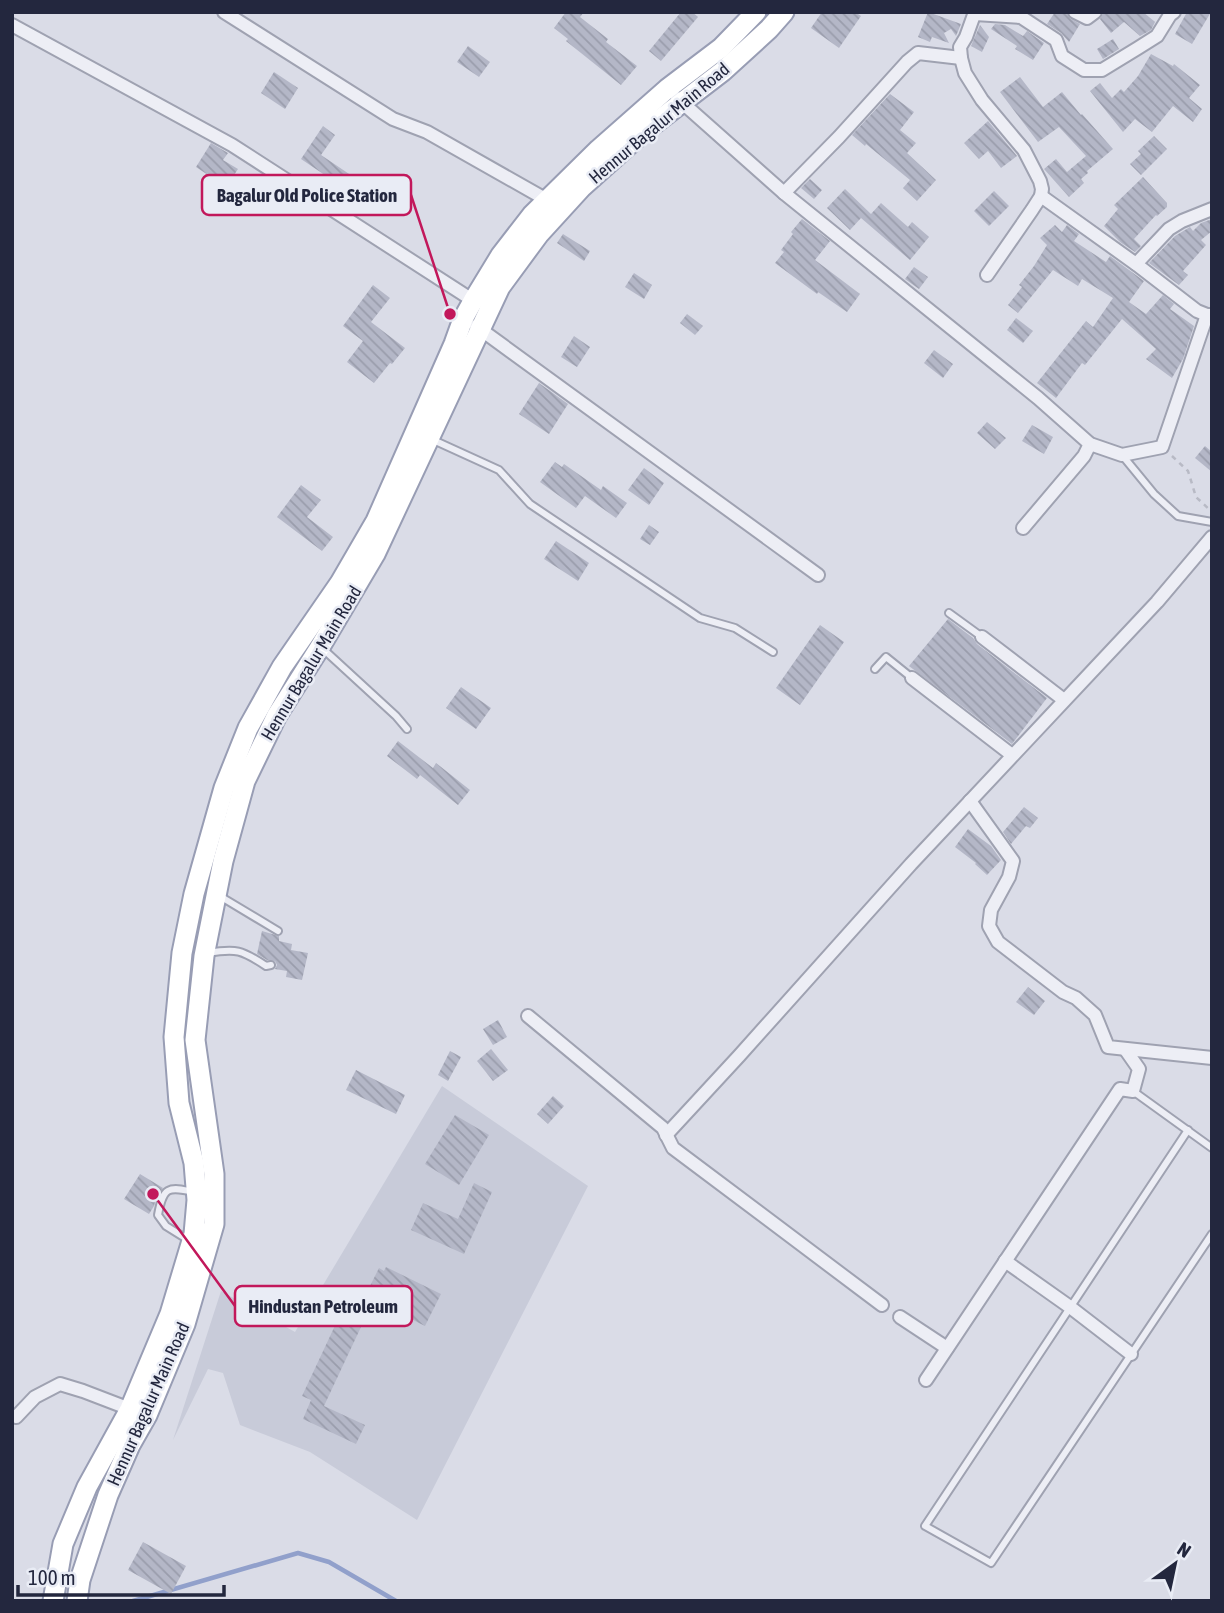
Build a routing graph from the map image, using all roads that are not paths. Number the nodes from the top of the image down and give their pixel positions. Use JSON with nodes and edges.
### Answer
{"nodes":[{"id":1,"x":224,"y":12,"type":"edge"},
{"id":2,"x":756,"y":12,"type":"edge"},
{"id":3,"x":784,"y":12,"type":"edge"},
{"id":4,"x":1074,"y":12,"type":"edge"},
{"id":5,"x":1095,"y":12,"type":"edge"},
{"id":6,"x":1156,"y":12,"type":"edge"},
{"id":7,"x":975,"y":13,"type":"edge"},
{"id":8,"x":1027,"y":16,"type":"edge"},
{"id":9,"x":1170,"y":16,"type":"edge"},
{"id":10,"x":12,"y":25,"type":"edge"},
{"id":11,"x":961,"y":58,"type":"junction"},
{"id":12,"x":675,"y":96,"type":"junction"},
{"id":13,"x":784,"y":193,"type":"junction"},
{"id":14,"x":1041,"y":196,"type":"junction"},
{"id":15,"x":547,"y":200,"type":"junction"},
{"id":16,"x":1212,"y":209,"type":"edge"},
{"id":17,"x":1136,"y":264,"type":"junction"},
{"id":18,"x":986,"y":275,"type":"dead end"},
{"id":19,"x":476,"y":315,"type":"junction"},
{"id":20,"x":1210,"y":315,"type":"edge"},
{"id":21,"x":429,"y":439,"type":"junction"},
{"id":22,"x":1090,"y":444,"type":"junction"},
{"id":23,"x":1122,"y":455,"type":"junction"},
{"id":24,"x":1212,"y":522,"type":"edge"},
{"id":25,"x":1023,"y":528,"type":"dead end"},
{"id":26,"x":1212,"y":537,"type":"edge"},
{"id":27,"x":818,"y":575,"type":"dead end"},
{"id":28,"x":949,"y":613,"type":"dead end"},
{"id":29,"x":982,"y":637,"type":"joint"},
{"id":30,"x":320,"y":647,"type":"junction"},
{"id":31,"x":773,"y":652,"type":"dead end"},
{"id":32,"x":875,"y":669,"type":"dead end"},
{"id":33,"x":912,"y":678,"type":"joint"},
{"id":34,"x":1064,"y":700,"type":"junction"},
{"id":35,"x":407,"y":729,"type":"dead end"},
{"id":36,"x":1012,"y":755,"type":"junction"},
{"id":37,"x":970,"y":801,"type":"junction"},
{"id":38,"x":216,"y":894,"type":"junction"},
{"id":39,"x":278,"y":931,"type":"dead end"},
{"id":40,"x":205,"y":954,"type":"junction"},
{"id":41,"x":271,"y":964,"type":"dead end"},
{"id":42,"x":528,"y":1016,"type":"dead end"},
{"id":43,"x":1125,"y":1049,"type":"junction"},
{"id":44,"x":1212,"y":1058,"type":"edge"},
{"id":45,"x":1133,"y":1091,"type":"junction"},
{"id":46,"x":1188,"y":1130,"type":"junction"},
{"id":47,"x":666,"y":1135,"type":"junction"},
{"id":48,"x":1212,"y":1147,"type":"edge"},
{"id":49,"x":196,"y":1193,"type":"junction"},
{"id":50,"x":1212,"y":1234,"type":"edge"},
{"id":51,"x":191,"y":1242,"type":"junction"},
{"id":52,"x":1005,"y":1261,"type":"junction"},
{"id":53,"x":882,"y":1304,"type":"dead end"},
{"id":54,"x":1070,"y":1307,"type":"junction"},
{"id":55,"x":900,"y":1317,"type":"dead end"},
{"id":56,"x":947,"y":1348,"type":"junction"},
{"id":57,"x":1131,"y":1354,"type":"junction"},
{"id":58,"x":926,"y":1380,"type":"dead end"},
{"id":59,"x":130,"y":1409,"type":"junction"},
{"id":60,"x":12,"y":1416,"type":"edge"},
{"id":61,"x":53,"y":1601,"type":"edge"},
{"id":62,"x":77,"y":1601,"type":"edge"}],
"edges":[{"from":1,"to":15,"type":"street"},
{"from":2,"to":12,"type":"main road","name":"Hennur Bagalur Main Road"},
{"from":3,"to":12,"type":"main road","name":"Hennur Bagalur Main Road"},
{"from":4,"to":5,"type":"street"},
{"from":6,"to":9,"type":"street"},
{"from":7,"to":8,"type":"street"},
{"from":7,"to":11,"type":"street"},
{"from":8,"to":9,"type":"street"},
{"from":10,"to":19,"type":"street"},
{"from":11,"to":13,"type":"street"},
{"from":11,"to":14,"type":"street"},
{"from":12,"to":13,"type":"street"},
{"from":12,"to":15,"type":"main road","name":"Hennur Bagalur Main Road"},
{"from":12,"to":19,"type":"main road","name":"Hennur Bagalur Main Road"},
{"from":13,"to":22,"type":"street"},
{"from":14,"to":17,"type":"street"},
{"from":14,"to":18,"type":"street"},
{"from":15,"to":19,"type":"main road","name":"Hennur Bagalur Main Road"},
{"from":16,"to":17,"type":"street"},
{"from":17,"to":20,"type":"street"},
{"from":19,"to":21,"type":"main road","name":"Hennur Bagalur Main Road"},
{"from":19,"to":27,"type":"street"},
{"from":19,"to":49,"type":"main road","name":"Hennur Bagalur Main Road"},
{"from":20,"to":23,"type":"street"},
{"from":21,"to":30,"type":"main road","name":"Hennur Bagalur Main Road"},
{"from":21,"to":31,"type":"lane"},
{"from":22,"to":23,"type":"street"},
{"from":22,"to":25,"type":"street"},
{"from":23,"to":24,"type":"lane"},
{"from":26,"to":34,"type":"street"},
{"from":28,"to":29,"type":"lane"},
{"from":29,"to":34,"type":"street"},
{"from":30,"to":35,"type":"lane"},
{"from":30,"to":38,"type":"main road","name":"Hennur Bagalur Main Road"},
{"from":32,"to":33,"type":"lane"},
{"from":33,"to":36,"type":"street"},
{"from":34,"to":36,"type":"street"},
{"from":36,"to":37,"type":"street"},
{"from":37,"to":43,"type":"street"},
{"from":37,"to":47,"type":"street"},
{"from":38,"to":39,"type":"lane"},
{"from":38,"to":40,"type":"main road","name":"Hennur Bagalur Main Road"},
{"from":40,"to":41,"type":"lane"},
{"from":40,"to":62,"type":"main road","name":"Hennur Bagalur Main Road"},
{"from":42,"to":47,"type":"street"},
{"from":43,"to":44,"type":"street"},
{"from":43,"to":45,"type":"street"},
{"from":45,"to":46,"type":"lane"},
{"from":45,"to":52,"type":"street"},
{"from":46,"to":48,"type":"lane"},
{"from":46,"to":54,"type":"lane"},
{"from":47,"to":53,"type":"street"},
{"from":49,"to":51,"type":"main road","name":"Hennur Bagalur Main Road"},
{"from":49,"to":51,"type":"lane"},
{"from":50,"to":57,"type":"lane"},
{"from":51,"to":59,"type":"main road","name":"Hennur Bagalur Main Road"},
{"from":52,"to":54,"type":"street"},
{"from":52,"to":56,"type":"street"},
{"from":54,"to":57,"type":"street"},
{"from":54,"to":57,"type":"lane"},
{"from":55,"to":56,"type":"street"},
{"from":56,"to":58,"type":"street"},
{"from":59,"to":60,"type":"street"},
{"from":59,"to":61,"type":"main road","name":"Hennur Bagalur Main Road"}]}
